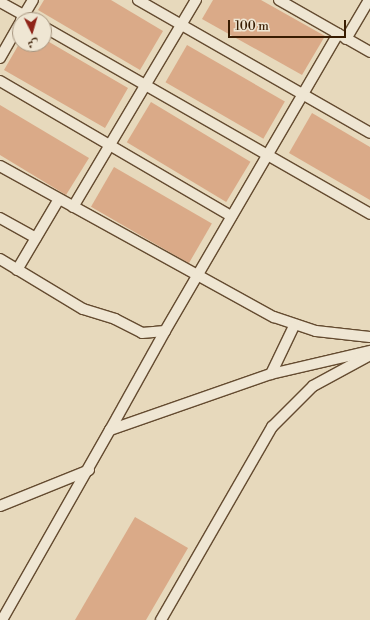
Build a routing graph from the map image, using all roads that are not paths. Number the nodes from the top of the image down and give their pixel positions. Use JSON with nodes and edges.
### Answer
{"nodes":[{"id":1,"x":33,"y":0,"type":"edge"},
{"id":2,"x":138,"y":0,"type":"edge"},
{"id":3,"x":196,"y":0,"type":"edge"},
{"id":4,"x":279,"y":0,"type":"edge"},
{"id":5,"x":0,"y":2,"type":"edge"},
{"id":6,"x":368,"y":7,"type":"edge"},
{"id":7,"x":13,"y":12,"type":"edge"},
{"id":8,"x":28,"y":12,"type":"edge"},
{"id":9,"x":181,"y":26,"type":"junction"},
{"id":10,"x":52,"y":32,"type":"edge"},
{"id":11,"x":342,"y":36,"type":"junction"},
{"id":12,"x":12,"y":39,"type":"edge"},
{"id":13,"x":370,"y":52,"type":"edge"},
{"id":14,"x":0,"y":58,"type":"edge"},
{"id":15,"x":0,"y":81,"type":"edge"},
{"id":16,"x":146,"y":85,"type":"junction"},
{"id":17,"x":302,"y":94,"type":"junction"},
{"id":18,"x":370,"y":133,"type":"edge"},
{"id":19,"x":110,"y":146,"type":"junction"},
{"id":20,"x":267,"y":155,"type":"junction"},
{"id":21,"x":0,"y":166,"type":"edge"},
{"id":22,"x":59,"y":198,"type":"junction"},
{"id":23,"x":73,"y":207,"type":"junction"},
{"id":24,"x":370,"y":214,"type":"edge"},
{"id":25,"x":230,"y":216,"type":"junction"},
{"id":26,"x":0,"y":218,"type":"edge"},
{"id":27,"x":36,"y":238,"type":"junction"},
{"id":28,"x":0,"y":259,"type":"edge"},
{"id":29,"x":17,"y":270,"type":"junction"},
{"id":30,"x":196,"y":276,"type":"junction"},
{"id":31,"x":294,"y":326,"type":"junction"},
{"id":32,"x":165,"y":331,"type":"junction"},
{"id":33,"x":370,"y":337,"type":"edge"},
{"id":34,"x":370,"y":352,"type":"edge"},
{"id":35,"x":370,"y":355,"type":"edge"},
{"id":36,"x":271,"y":374,"type":"junction"},
{"id":37,"x":110,"y":430,"type":"junction"},
{"id":38,"x":89,"y":470,"type":"junction"},
{"id":39,"x":0,"y":506,"type":"edge"},
{"id":40,"x":2,"y":620,"type":"edge"},
{"id":41,"x":161,"y":620,"type":"edge"}],
"edges":[{"from":1,"to":8,"type":"street"},
{"from":2,"to":9,"type":"street"},
{"from":3,"to":9,"type":"street"},
{"from":4,"to":11,"type":"street"},
{"from":5,"to":7,"type":"street"},
{"from":6,"to":11,"type":"street"},
{"from":9,"to":16,"type":"street"},
{"from":9,"to":17,"type":"street"},
{"from":10,"to":16,"type":"street"},
{"from":11,"to":13,"type":"street"},
{"from":11,"to":17,"type":"street"},
{"from":12,"to":14,"type":"street"},
{"from":15,"to":19,"type":"street"},
{"from":16,"to":19,"type":"street"},
{"from":16,"to":20,"type":"street"},
{"from":17,"to":18,"type":"street"},
{"from":17,"to":20,"type":"street"},
{"from":19,"to":23,"type":"street"},
{"from":19,"to":25,"type":"street"},
{"from":20,"to":24,"type":"street"},
{"from":20,"to":25,"type":"street"},
{"from":21,"to":22,"type":"street"},
{"from":22,"to":23,"type":"street"},
{"from":22,"to":27,"type":"street"},
{"from":23,"to":30,"type":"street"},
{"from":25,"to":30,"type":"street"},
{"from":26,"to":27,"type":"street"},
{"from":27,"to":29,"type":"street"},
{"from":28,"to":29,"type":"street"},
{"from":29,"to":32,"type":"street"},
{"from":30,"to":31,"type":"street"},
{"from":30,"to":32,"type":"street"},
{"from":31,"to":33,"type":"street"},
{"from":31,"to":36,"type":"street"},
{"from":32,"to":37,"type":"street"},
{"from":34,"to":36,"type":"street"},
{"from":35,"to":41,"type":"street"},
{"from":36,"to":37,"type":"street"},
{"from":37,"to":38,"type":"street"},
{"from":38,"to":39,"type":"street"},
{"from":38,"to":40,"type":"street"}]}
